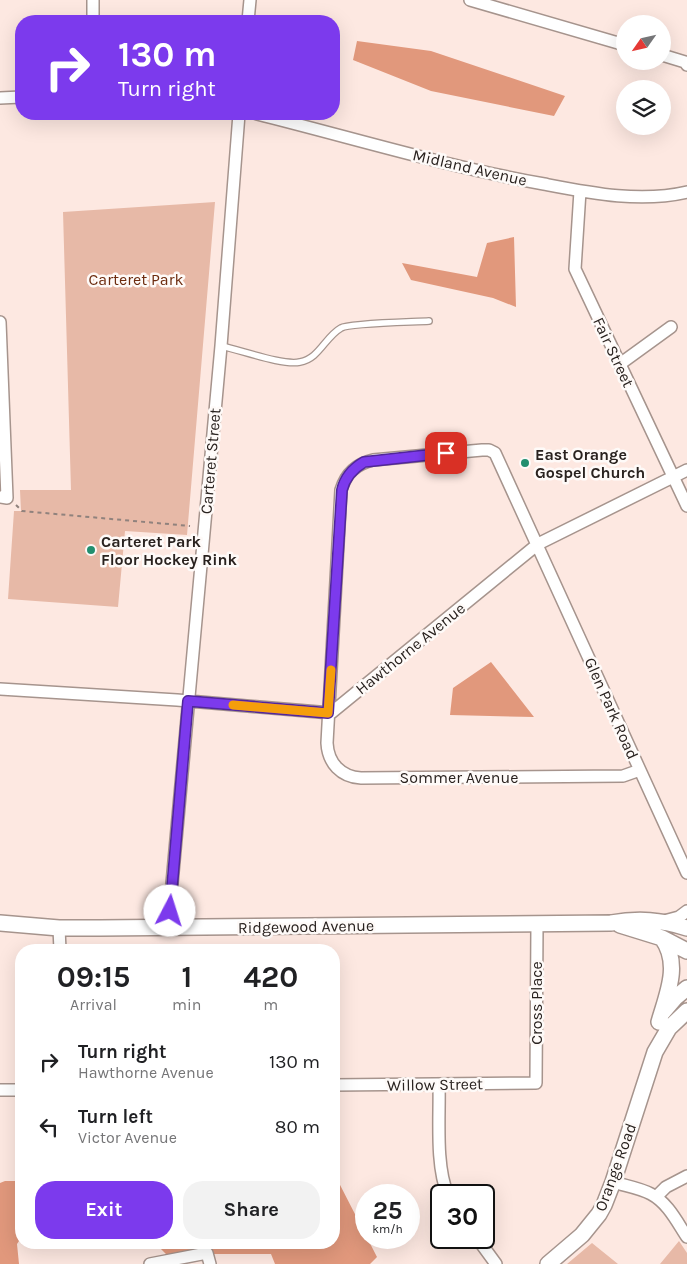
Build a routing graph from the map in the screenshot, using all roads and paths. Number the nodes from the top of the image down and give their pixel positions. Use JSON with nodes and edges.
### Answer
{"nodes":[{"id":1,"x":93,"y":0,"type":"edge"},
{"id":2,"x":250,"y":0,"type":"edge"},
{"id":3,"x":470,"y":0,"type":"edge"},
{"id":4,"x":93,"y":15,"type":"edge"},
{"id":5,"x":249,"y":15,"type":"edge"},
{"id":6,"x":616,"y":42,"type":"edge"},
{"id":7,"x":671,"y":58,"type":"edge"},
{"id":8,"x":687,"y":65,"type":"edge"},
{"id":9,"x":15,"y":97,"type":"edge"},
{"id":10,"x":0,"y":98,"type":"edge"},
{"id":11,"x":239,"y":120,"type":"edge"},
{"id":12,"x":280,"y":120,"type":"edge"},
{"id":13,"x":580,"y":191,"type":"junction"},
{"id":14,"x":687,"y":192,"type":"edge"},
{"id":15,"x":429,"y":321,"type":"dead end"},
{"id":16,"x":0,"y":322,"type":"edge"},
{"id":17,"x":671,"y":327,"type":"dead end"},
{"id":18,"x":221,"y":346,"type":"junction"},
{"id":19,"x":620,"y":364,"type":"junction"},
{"id":20,"x":687,"y":470,"type":"edge"},
{"id":21,"x":673,"y":477,"type":"junction"},
{"id":22,"x":3,"y":497,"type":"edge"},
{"id":23,"x":687,"y":506,"type":"edge"},
{"id":24,"x":190,"y":526,"type":"dead end"},
{"id":25,"x":538,"y":544,"type":"junction"},
{"id":26,"x":0,"y":688,"type":"edge"},
{"id":27,"x":188,"y":701,"type":"junction"},
{"id":28,"x":328,"y":713,"type":"junction"},
{"id":29,"x":640,"y":770,"type":"junction"},
{"id":30,"x":687,"y":872,"type":"edge"},
{"id":31,"x":687,"y":911,"type":"edge"},
{"id":32,"x":663,"y":921,"type":"junction"},
{"id":33,"x":0,"y":923,"type":"edge"},
{"id":34,"x":612,"y":923,"type":"junction"},
{"id":35,"x":537,"y":924,"type":"junction"},
{"id":36,"x":168,"y":927,"type":"junction"},
{"id":37,"x":59,"y":928,"type":"junction"},
{"id":38,"x":687,"y":928,"type":"edge"},
{"id":39,"x":662,"y":938,"type":"junction"},
{"id":40,"x":60,"y":944,"type":"edge"},
{"id":41,"x":687,"y":951,"type":"edge"},
{"id":42,"x":687,"y":988,"type":"edge"},
{"id":43,"x":687,"y":1012,"type":"edge"},
{"id":44,"x":659,"y":1022,"type":"junction"},
{"id":45,"x":655,"y":1052,"type":"junction"},
{"id":46,"x":536,"y":1083,"type":"joint"},
{"id":47,"x":439,"y":1084,"type":"junction"},
{"id":48,"x":340,"y":1085,"type":"edge"},
{"id":49,"x":0,"y":1090,"type":"edge"},
{"id":50,"x":15,"y":1090,"type":"edge"},
{"id":51,"x":687,"y":1176,"type":"edge"},
{"id":52,"x":613,"y":1182,"type":"junction"},
{"id":53,"x":444,"y":1184,"type":"edge"},
{"id":54,"x":656,"y":1198,"type":"junction"},
{"id":55,"x":687,"y":1237,"type":"edge"},
{"id":56,"x":485,"y":1249,"type":"edge"},
{"id":57,"x":209,"y":1259,"type":"edge"},
{"id":58,"x":150,"y":1264,"type":"edge"},
{"id":59,"x":496,"y":1264,"type":"edge"},
{"id":60,"x":548,"y":1264,"type":"edge"}],
"edges":[{"from":1,"to":4,"type":"street"},
{"from":2,"to":5,"type":"street"},
{"from":3,"to":6,"type":"street"},
{"from":7,"to":8,"type":"street"},
{"from":9,"to":10,"type":"street"},
{"from":11,"to":18,"type":"street","name":"Carteret Street"},
{"from":12,"to":13,"type":"street","name":"Midland Avenue"},
{"from":13,"to":14,"type":"street","name":"Midland Avenue"},
{"from":13,"to":19,"type":"street","name":"Fair Street"},
{"from":15,"to":18,"type":"lane"},
{"from":16,"to":22,"type":"street"},
{"from":17,"to":19,"type":"street"},
{"from":18,"to":27,"type":"street","name":"Carteret Street"},
{"from":19,"to":21,"type":"street","name":"Fair Street"},
{"from":20,"to":21,"type":"street","name":"Hawthorne Avenue"},
{"from":21,"to":23,"type":"street","name":"Fair Street"},
{"from":21,"to":25,"type":"street","name":"Hawthorne Avenue"},
{"from":22,"to":24,"type":"path"},
{"from":25,"to":28,"type":"street","name":"Hawthorne Avenue"},
{"from":25,"to":28,"type":"street","name":"Glen Park Road"},
{"from":25,"to":29,"type":"street","name":"Glen Park Road"},
{"from":26,"to":27,"type":"street"},
{"from":27,"to":28,"type":"street"},
{"from":27,"to":36,"type":"street","name":"Carteret Street"},
{"from":28,"to":29,"type":"street","name":"Sommer Avenue"},
{"from":29,"to":30,"type":"street","name":"Glen Park Road"},
{"from":31,"to":32,"type":"street"},
{"from":32,"to":34,"type":"street"},
{"from":32,"to":38,"type":"street"},
{"from":33,"to":37,"type":"street","name":"Ridgewood Avenue"},
{"from":34,"to":35,"type":"street","name":"Ridgewood Avenue"},
{"from":34,"to":39,"type":"street"},
{"from":35,"to":36,"type":"street","name":"Ridgewood Avenue"},
{"from":35,"to":46,"type":"street","name":"Cross Place"},
{"from":36,"to":37,"type":"street","name":"Ridgewood Avenue"},
{"from":37,"to":40,"type":"street"},
{"from":39,"to":41,"type":"street"},
{"from":39,"to":44,"type":"street"},
{"from":42,"to":44,"type":"street","name":"Orange Road"},
{"from":43,"to":45,"type":"street","name":"Orange Road"},
{"from":44,"to":45,"type":"street","name":"Orange Road"},
{"from":45,"to":52,"type":"street","name":"Orange Road"},
{"from":46,"to":47,"type":"street","name":"Willow Street"},
{"from":47,"to":48,"type":"street","name":"Willow Street"},
{"from":47,"to":53,"type":"street"},
{"from":49,"to":50,"type":"street"},
{"from":51,"to":54,"type":"street"},
{"from":52,"to":54,"type":"street"},
{"from":52,"to":60,"type":"street","name":"Orange Road"},
{"from":54,"to":55,"type":"street"},
{"from":56,"to":59,"type":"street"},
{"from":57,"to":58,"type":"street"}]}
